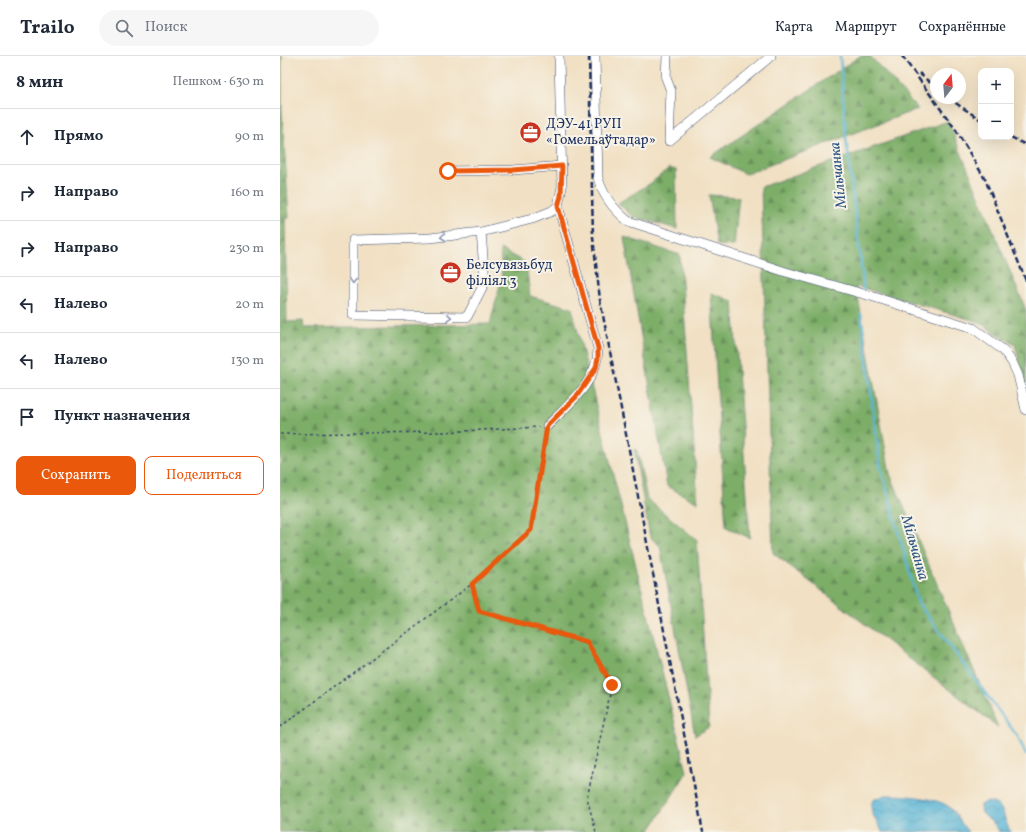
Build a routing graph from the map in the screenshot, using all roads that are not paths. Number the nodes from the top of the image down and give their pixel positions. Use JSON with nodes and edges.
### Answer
{"nodes":[{"id":1,"x":559,"y":56,"type":"edge"},
{"id":2,"x":595,"y":56,"type":"edge"},
{"id":3,"x":667,"y":56,"type":"edge"},
{"id":4,"x":771,"y":56,"type":"edge"},
{"id":5,"x":562,"y":166,"type":"junction"},
{"id":6,"x":448,"y":171,"type":"dead end"},
{"id":7,"x":558,"y":206,"type":"junction"},
{"id":8,"x":482,"y":232,"type":"junction"},
{"id":9,"x":1026,"y":410,"type":"edge"},
{"id":10,"x":547,"y":426,"type":"road end"}],
"edges":[{"from":1,"to":5,"type":"street"},
{"from":2,"to":9,"type":"street"},
{"from":3,"to":4,"type":"street"},
{"from":5,"to":6,"type":"street"},
{"from":5,"to":7,"type":"street"},
{"from":7,"to":8,"type":"street"},
{"from":7,"to":10,"type":"street"},
{"from":8,"to":8,"type":"street","one_way":true}]}
